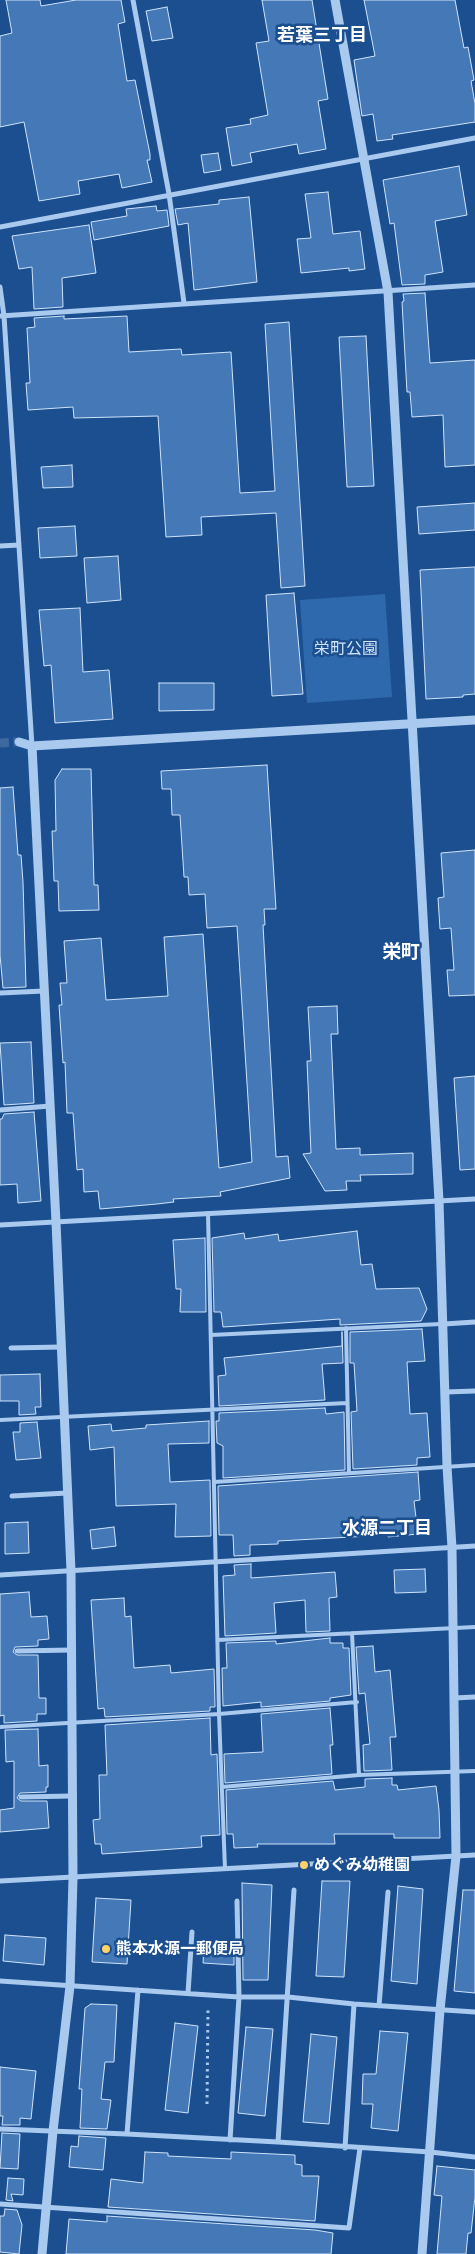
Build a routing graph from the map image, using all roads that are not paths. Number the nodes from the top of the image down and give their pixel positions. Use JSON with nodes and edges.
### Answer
{"nodes":[{"id":1,"x":132,"y":0,"type":"edge"},
{"id":2,"x":334,"y":0,"type":"edge"},
{"id":3,"x":475,"y":138,"type":"edge"},
{"id":4,"x":364,"y":161,"type":"junction"},
{"id":5,"x":169,"y":194,"type":"junction"},
{"id":6,"x":0,"y":227,"type":"edge"},
{"id":7,"x":475,"y":285,"type":"edge"},
{"id":8,"x":0,"y":287,"type":"edge"},
{"id":9,"x":388,"y":292,"type":"junction"},
{"id":10,"x":184,"y":303,"type":"junction"},
{"id":11,"x":2,"y":316,"type":"edge"},
{"id":12,"x":19,"y":545,"type":"junction"},
{"id":13,"x":0,"y":546,"type":"edge"},
{"id":14,"x":475,"y":720,"type":"edge"},
{"id":15,"x":412,"y":722,"type":"junction"},
{"id":16,"x":19,"y":742,"type":"tunnel mouth"},
{"id":17,"x":32,"y":746,"type":"junction"},
{"id":18,"x":44,"y":991,"type":"junction"},
{"id":19,"x":0,"y":994,"type":"edge"},
{"id":20,"x":50,"y":1106,"type":"junction"},
{"id":21,"x":0,"y":1110,"type":"edge"},
{"id":22,"x":475,"y":1199,"type":"edge"},
{"id":23,"x":439,"y":1201,"type":"junction"},
{"id":24,"x":208,"y":1213,"type":"junction"},
{"id":25,"x":56,"y":1222,"type":"junction"},
{"id":26,"x":0,"y":1225,"type":"edge"},
{"id":27,"x":475,"y":1322,"type":"edge"},
{"id":28,"x":444,"y":1324,"type":"junction"},
{"id":29,"x":346,"y":1328,"type":"junction"},
{"id":30,"x":210,"y":1335,"type":"junction"},
{"id":31,"x":61,"y":1347,"type":"junction"},
{"id":32,"x":10,"y":1348,"type":"dead end"},
{"id":33,"x":475,"y":1391,"type":"edge"},
{"id":34,"x":446,"y":1392,"type":"junction"},
{"id":35,"x":347,"y":1403,"type":"junction"},
{"id":36,"x":212,"y":1409,"type":"junction"},
{"id":37,"x":63,"y":1417,"type":"junction"},
{"id":38,"x":0,"y":1420,"type":"edge"},
{"id":39,"x":475,"y":1464,"type":"edge"},
{"id":40,"x":447,"y":1466,"type":"junction"},
{"id":41,"x":349,"y":1473,"type":"junction"},
{"id":42,"x":214,"y":1482,"type":"junction"},
{"id":43,"x":67,"y":1493,"type":"junction"},
{"id":44,"x":12,"y":1496,"type":"dead end"},
{"id":45,"x":475,"y":1546,"type":"edge"},
{"id":46,"x":452,"y":1548,"type":"junction"},
{"id":47,"x":216,"y":1562,"type":"junction"},
{"id":48,"x":70,"y":1571,"type":"junction"},
{"id":49,"x":0,"y":1575,"type":"edge"},
{"id":50,"x":475,"y":1627,"type":"edge"},
{"id":51,"x":454,"y":1629,"type":"junction"},
{"id":52,"x":352,"y":1633,"type":"junction"},
{"id":53,"x":218,"y":1640,"type":"junction"},
{"id":54,"x":71,"y":1650,"type":"junction"},
{"id":55,"x":17,"y":1651,"type":"dead end"},
{"id":56,"x":475,"y":1697,"type":"edge"},
{"id":57,"x":454,"y":1698,"type":"junction"},
{"id":58,"x":357,"y":1702,"type":"junction"},
{"id":59,"x":219,"y":1714,"type":"junction"},
{"id":60,"x":71,"y":1722,"type":"junction"},
{"id":61,"x":0,"y":1727,"type":"edge"},
{"id":62,"x":475,"y":1771,"type":"edge"},
{"id":63,"x":455,"y":1772,"type":"junction"},
{"id":64,"x":359,"y":1775,"type":"junction"},
{"id":65,"x":222,"y":1787,"type":"junction"},
{"id":66,"x":72,"y":1796,"type":"junction"},
{"id":67,"x":21,"y":1797,"type":"dead end"},
{"id":68,"x":475,"y":1855,"type":"edge"},
{"id":69,"x":456,"y":1856,"type":"junction"},
{"id":70,"x":225,"y":1869,"type":"junction"},
{"id":71,"x":72,"y":1878,"type":"junction"},
{"id":72,"x":0,"y":1881,"type":"edge"},
{"id":73,"x":294,"y":1890,"type":"dead end"},
{"id":74,"x":388,"y":1892,"type":"dead end"},
{"id":75,"x":237,"y":1901,"type":"dead end"},
{"id":76,"x":192,"y":1932,"type":"dead end"},
{"id":77,"x":0,"y":1981,"type":"edge"},
{"id":78,"x":70,"y":1986,"type":"junction"},
{"id":79,"x":138,"y":1990,"type":"junction"},
{"id":80,"x":188,"y":1994,"type":"junction"},
{"id":81,"x":239,"y":1997,"type":"junction"},
{"id":82,"x":288,"y":1997,"type":"junction"},
{"id":83,"x":354,"y":2004,"type":"junction"},
{"id":84,"x":379,"y":2006,"type":"junction"},
{"id":85,"x":440,"y":2010,"type":"junction"},
{"id":86,"x":475,"y":2012,"type":"edge"},
{"id":87,"x":0,"y":2129,"type":"edge"},
{"id":88,"x":53,"y":2131,"type":"junction"},
{"id":89,"x":127,"y":2134,"type":"junction"},
{"id":90,"x":230,"y":2140,"type":"junction"},
{"id":91,"x":278,"y":2142,"type":"junction"},
{"id":92,"x":345,"y":2148,"type":"junction"},
{"id":93,"x":360,"y":2148,"type":"junction"},
{"id":94,"x":430,"y":2152,"type":"junction"},
{"id":95,"x":475,"y":2157,"type":"edge"},
{"id":96,"x":0,"y":2204,"type":"edge"},
{"id":97,"x":46,"y":2207,"type":"junction"},
{"id":98,"x":42,"y":2254,"type":"edge"},
{"id":99,"x":422,"y":2254,"type":"edge"}],
"edges":[{"from":1,"to":5,"type":"street"},
{"from":2,"to":4,"type":"street"},
{"from":3,"to":4,"type":"street"},
{"from":4,"to":5,"type":"street"},
{"from":4,"to":9,"type":"street"},
{"from":5,"to":6,"type":"street"},
{"from":5,"to":10,"type":"street"},
{"from":7,"to":9,"type":"street"},
{"from":8,"to":11,"type":"street"},
{"from":9,"to":10,"type":"street"},
{"from":9,"to":15,"type":"street"},
{"from":10,"to":11,"type":"street"},
{"from":11,"to":12,"type":"street"},
{"from":12,"to":13,"type":"street"},
{"from":12,"to":17,"type":"street"},
{"from":14,"to":15,"type":"street"},
{"from":15,"to":17,"type":"street"},
{"from":15,"to":23,"type":"street"},
{"from":16,"to":17,"type":"street"},
{"from":17,"to":18,"type":"street"},
{"from":18,"to":19,"type":"street"},
{"from":18,"to":20,"type":"street"},
{"from":20,"to":21,"type":"street"},
{"from":20,"to":25,"type":"street"},
{"from":22,"to":23,"type":"street"},
{"from":23,"to":24,"type":"street"},
{"from":23,"to":28,"type":"street"},
{"from":24,"to":25,"type":"street"},
{"from":24,"to":30,"type":"lane"},
{"from":25,"to":26,"type":"street"},
{"from":25,"to":31,"type":"street"},
{"from":27,"to":28,"type":"street"},
{"from":28,"to":29,"type":"lane"},
{"from":28,"to":34,"type":"street"},
{"from":29,"to":30,"type":"lane"},
{"from":29,"to":35,"type":"lane"},
{"from":30,"to":36,"type":"lane"},
{"from":31,"to":32,"type":"street"},
{"from":31,"to":37,"type":"street"},
{"from":33,"to":34,"type":"street"},
{"from":34,"to":40,"type":"street"},
{"from":35,"to":36,"type":"lane"},
{"from":35,"to":41,"type":"lane"},
{"from":36,"to":37,"type":"lane"},
{"from":36,"to":42,"type":"lane"},
{"from":37,"to":38,"type":"lane"},
{"from":37,"to":43,"type":"street"},
{"from":39,"to":40,"type":"lane"},
{"from":40,"to":41,"type":"lane"},
{"from":40,"to":46,"type":"street"},
{"from":41,"to":42,"type":"lane"},
{"from":42,"to":47,"type":"lane"},
{"from":43,"to":44,"type":"street"},
{"from":43,"to":48,"type":"street"},
{"from":45,"to":46,"type":"street"},
{"from":46,"to":47,"type":"street"},
{"from":46,"to":51,"type":"street"},
{"from":47,"to":48,"type":"street"},
{"from":47,"to":53,"type":"lane"},
{"from":48,"to":49,"type":"street"},
{"from":48,"to":54,"type":"street"},
{"from":50,"to":51,"type":"lane"},
{"from":51,"to":52,"type":"lane"},
{"from":51,"to":57,"type":"street"},
{"from":52,"to":53,"type":"lane"},
{"from":52,"to":58,"type":"lane"},
{"from":53,"to":59,"type":"lane"},
{"from":54,"to":55,"type":"street"},
{"from":54,"to":60,"type":"street"},
{"from":56,"to":57,"type":"street"},
{"from":57,"to":63,"type":"street"},
{"from":58,"to":59,"type":"lane"},
{"from":58,"to":64,"type":"lane"},
{"from":59,"to":60,"type":"lane"},
{"from":59,"to":65,"type":"lane"},
{"from":60,"to":61,"type":"lane"},
{"from":60,"to":66,"type":"street"},
{"from":62,"to":63,"type":"lane"},
{"from":63,"to":64,"type":"lane"},
{"from":63,"to":69,"type":"street"},
{"from":64,"to":65,"type":"lane"},
{"from":65,"to":70,"type":"lane"},
{"from":66,"to":67,"type":"street"},
{"from":66,"to":71,"type":"street"},
{"from":68,"to":69,"type":"street"},
{"from":69,"to":70,"type":"street"},
{"from":69,"to":85,"type":"street"},
{"from":70,"to":71,"type":"street"},
{"from":71,"to":72,"type":"street"},
{"from":71,"to":78,"type":"street"},
{"from":73,"to":82,"type":"street"},
{"from":74,"to":84,"type":"street"},
{"from":75,"to":81,"type":"street"},
{"from":76,"to":80,"type":"street"},
{"from":77,"to":78,"type":"street"},
{"from":78,"to":79,"type":"street"},
{"from":78,"to":88,"type":"street"},
{"from":79,"to":80,"type":"street"},
{"from":79,"to":89,"type":"street"},
{"from":80,"to":81,"type":"street"},
{"from":81,"to":82,"type":"street"},
{"from":81,"to":90,"type":"street"},
{"from":82,"to":83,"type":"street"},
{"from":82,"to":91,"type":"street"},
{"from":83,"to":84,"type":"street"},
{"from":83,"to":92,"type":"street"},
{"from":84,"to":85,"type":"street"},
{"from":85,"to":86,"type":"street"},
{"from":85,"to":94,"type":"street"},
{"from":87,"to":88,"type":"street"},
{"from":88,"to":89,"type":"street"},
{"from":88,"to":97,"type":"street"},
{"from":89,"to":90,"type":"street"},
{"from":90,"to":91,"type":"street"},
{"from":91,"to":92,"type":"street"},
{"from":92,"to":93,"type":"street"},
{"from":93,"to":94,"type":"street"},
{"from":93,"to":97,"type":"street"},
{"from":94,"to":95,"type":"street"},
{"from":94,"to":99,"type":"street"},
{"from":96,"to":97,"type":"street"},
{"from":97,"to":98,"type":"street"}]}
